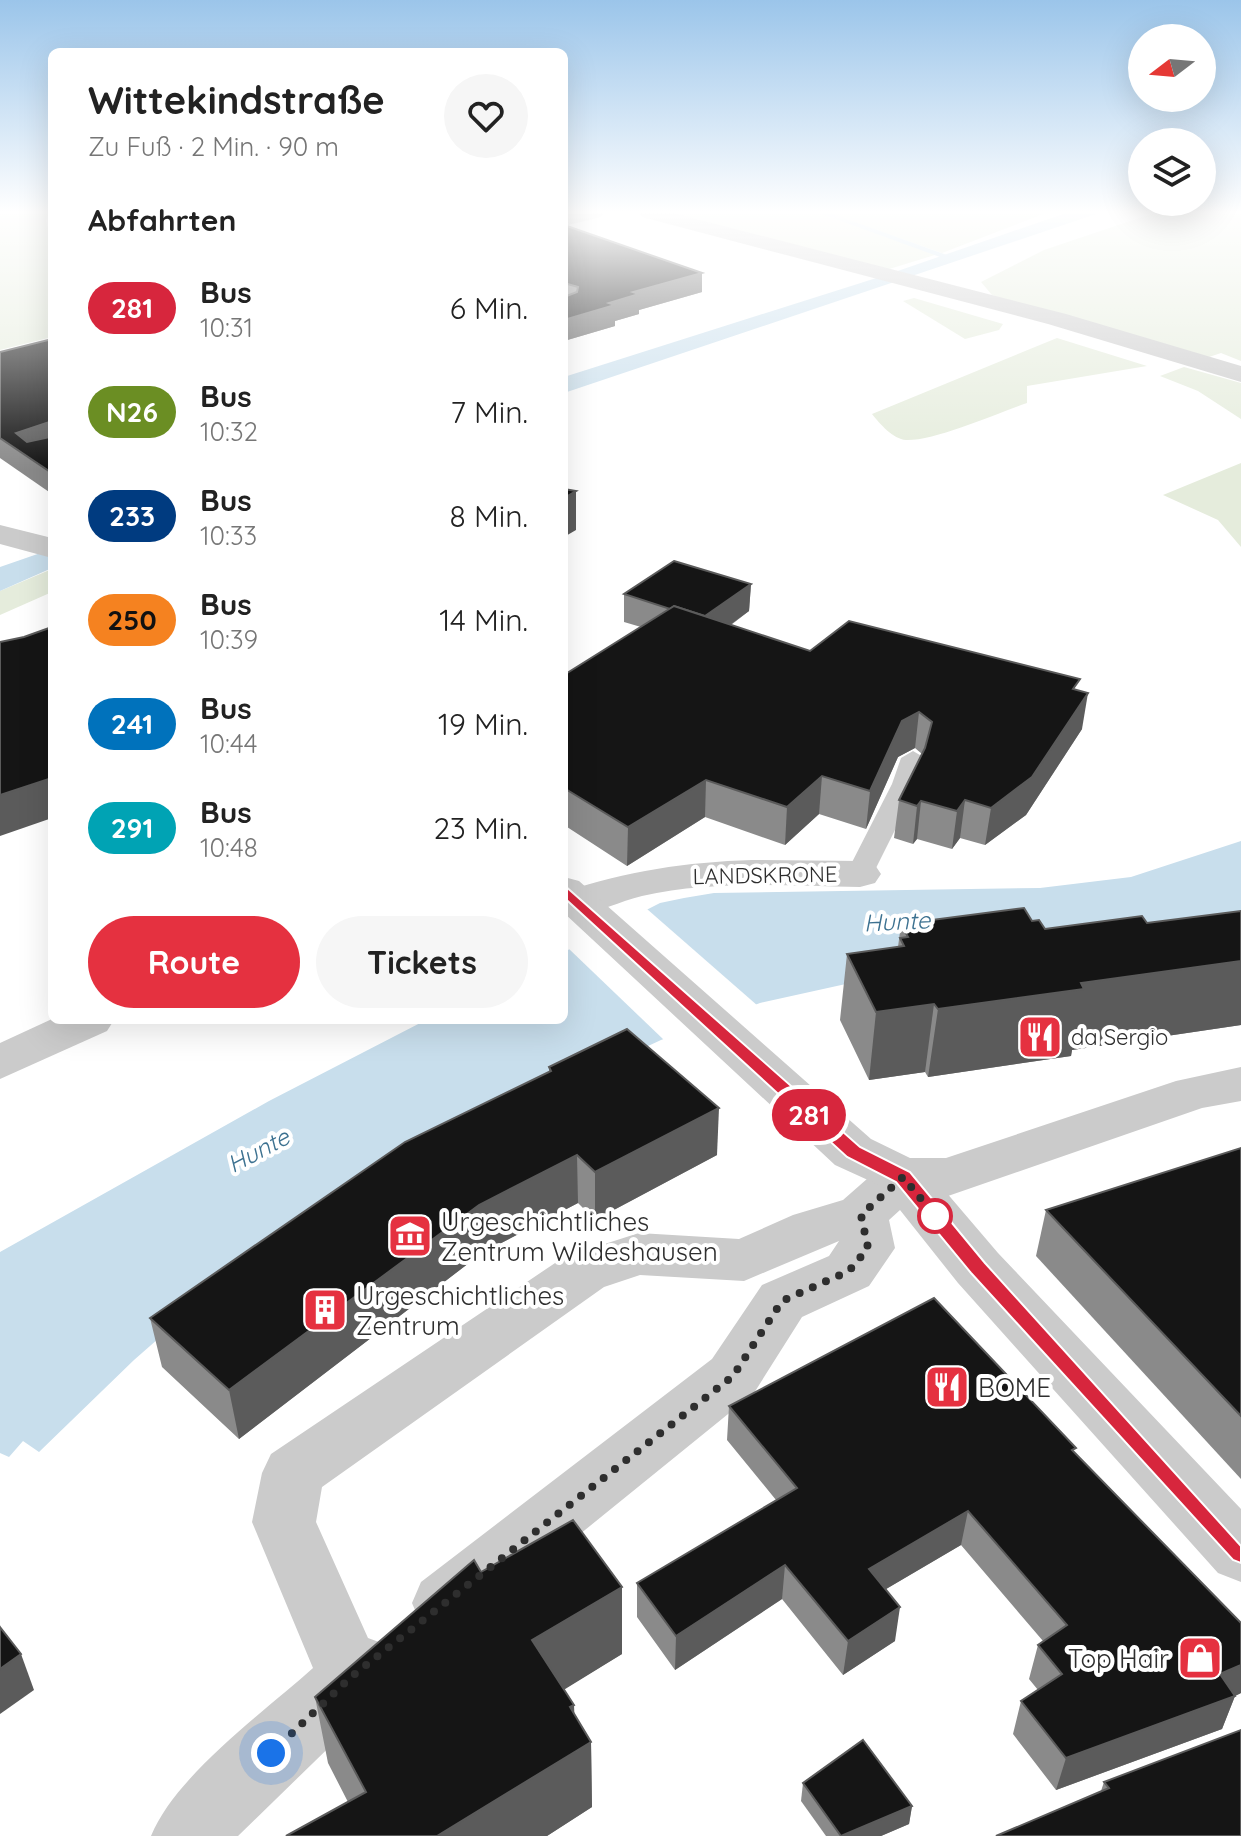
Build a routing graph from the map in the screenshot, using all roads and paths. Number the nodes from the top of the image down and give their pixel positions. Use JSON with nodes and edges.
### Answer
{"nodes":[{"id":1,"x":977,"y":299,"type":"edge"},
{"id":2,"x":1241,"y":374,"type":"edge"},
{"id":3,"x":8,"y":536,"type":"edge"},
{"id":4,"x":48,"y":547,"type":"edge"},
{"id":5,"x":913,"y":758,"type":"dead end"},
{"id":6,"x":860,"y":874,"type":"joint"},
{"id":7,"x":583,"y":907,"type":"edge"},
{"id":8,"x":82,"y":1024,"type":"edge"},
{"id":9,"x":0,"y":1063,"type":"edge"},
{"id":10,"x":1241,"y":1084,"type":"edge"},
{"id":11,"x":882,"y":1196,"type":"junction"},
{"id":12,"x":1241,"y":1553,"type":"edge"},
{"id":13,"x":351,"y":1677,"type":"junction"},
{"id":14,"x":188,"y":1836,"type":"edge"}],
"edges":[{"from":1,"to":2,"type":"street"},
{"from":3,"to":4,"type":"street"},
{"from":5,"to":6,"type":"lane"},
{"from":6,"to":7,"type":"street","name":"LANDSKRONE"},
{"from":7,"to":11,"type":"street"},
{"from":8,"to":9,"type":"street"},
{"from":10,"to":11,"type":"street"},
{"from":11,"to":12,"type":"street"},
{"from":11,"to":13,"type":"street"},
{"from":11,"to":13,"type":"street"},
{"from":13,"to":14,"type":"street"}]}
